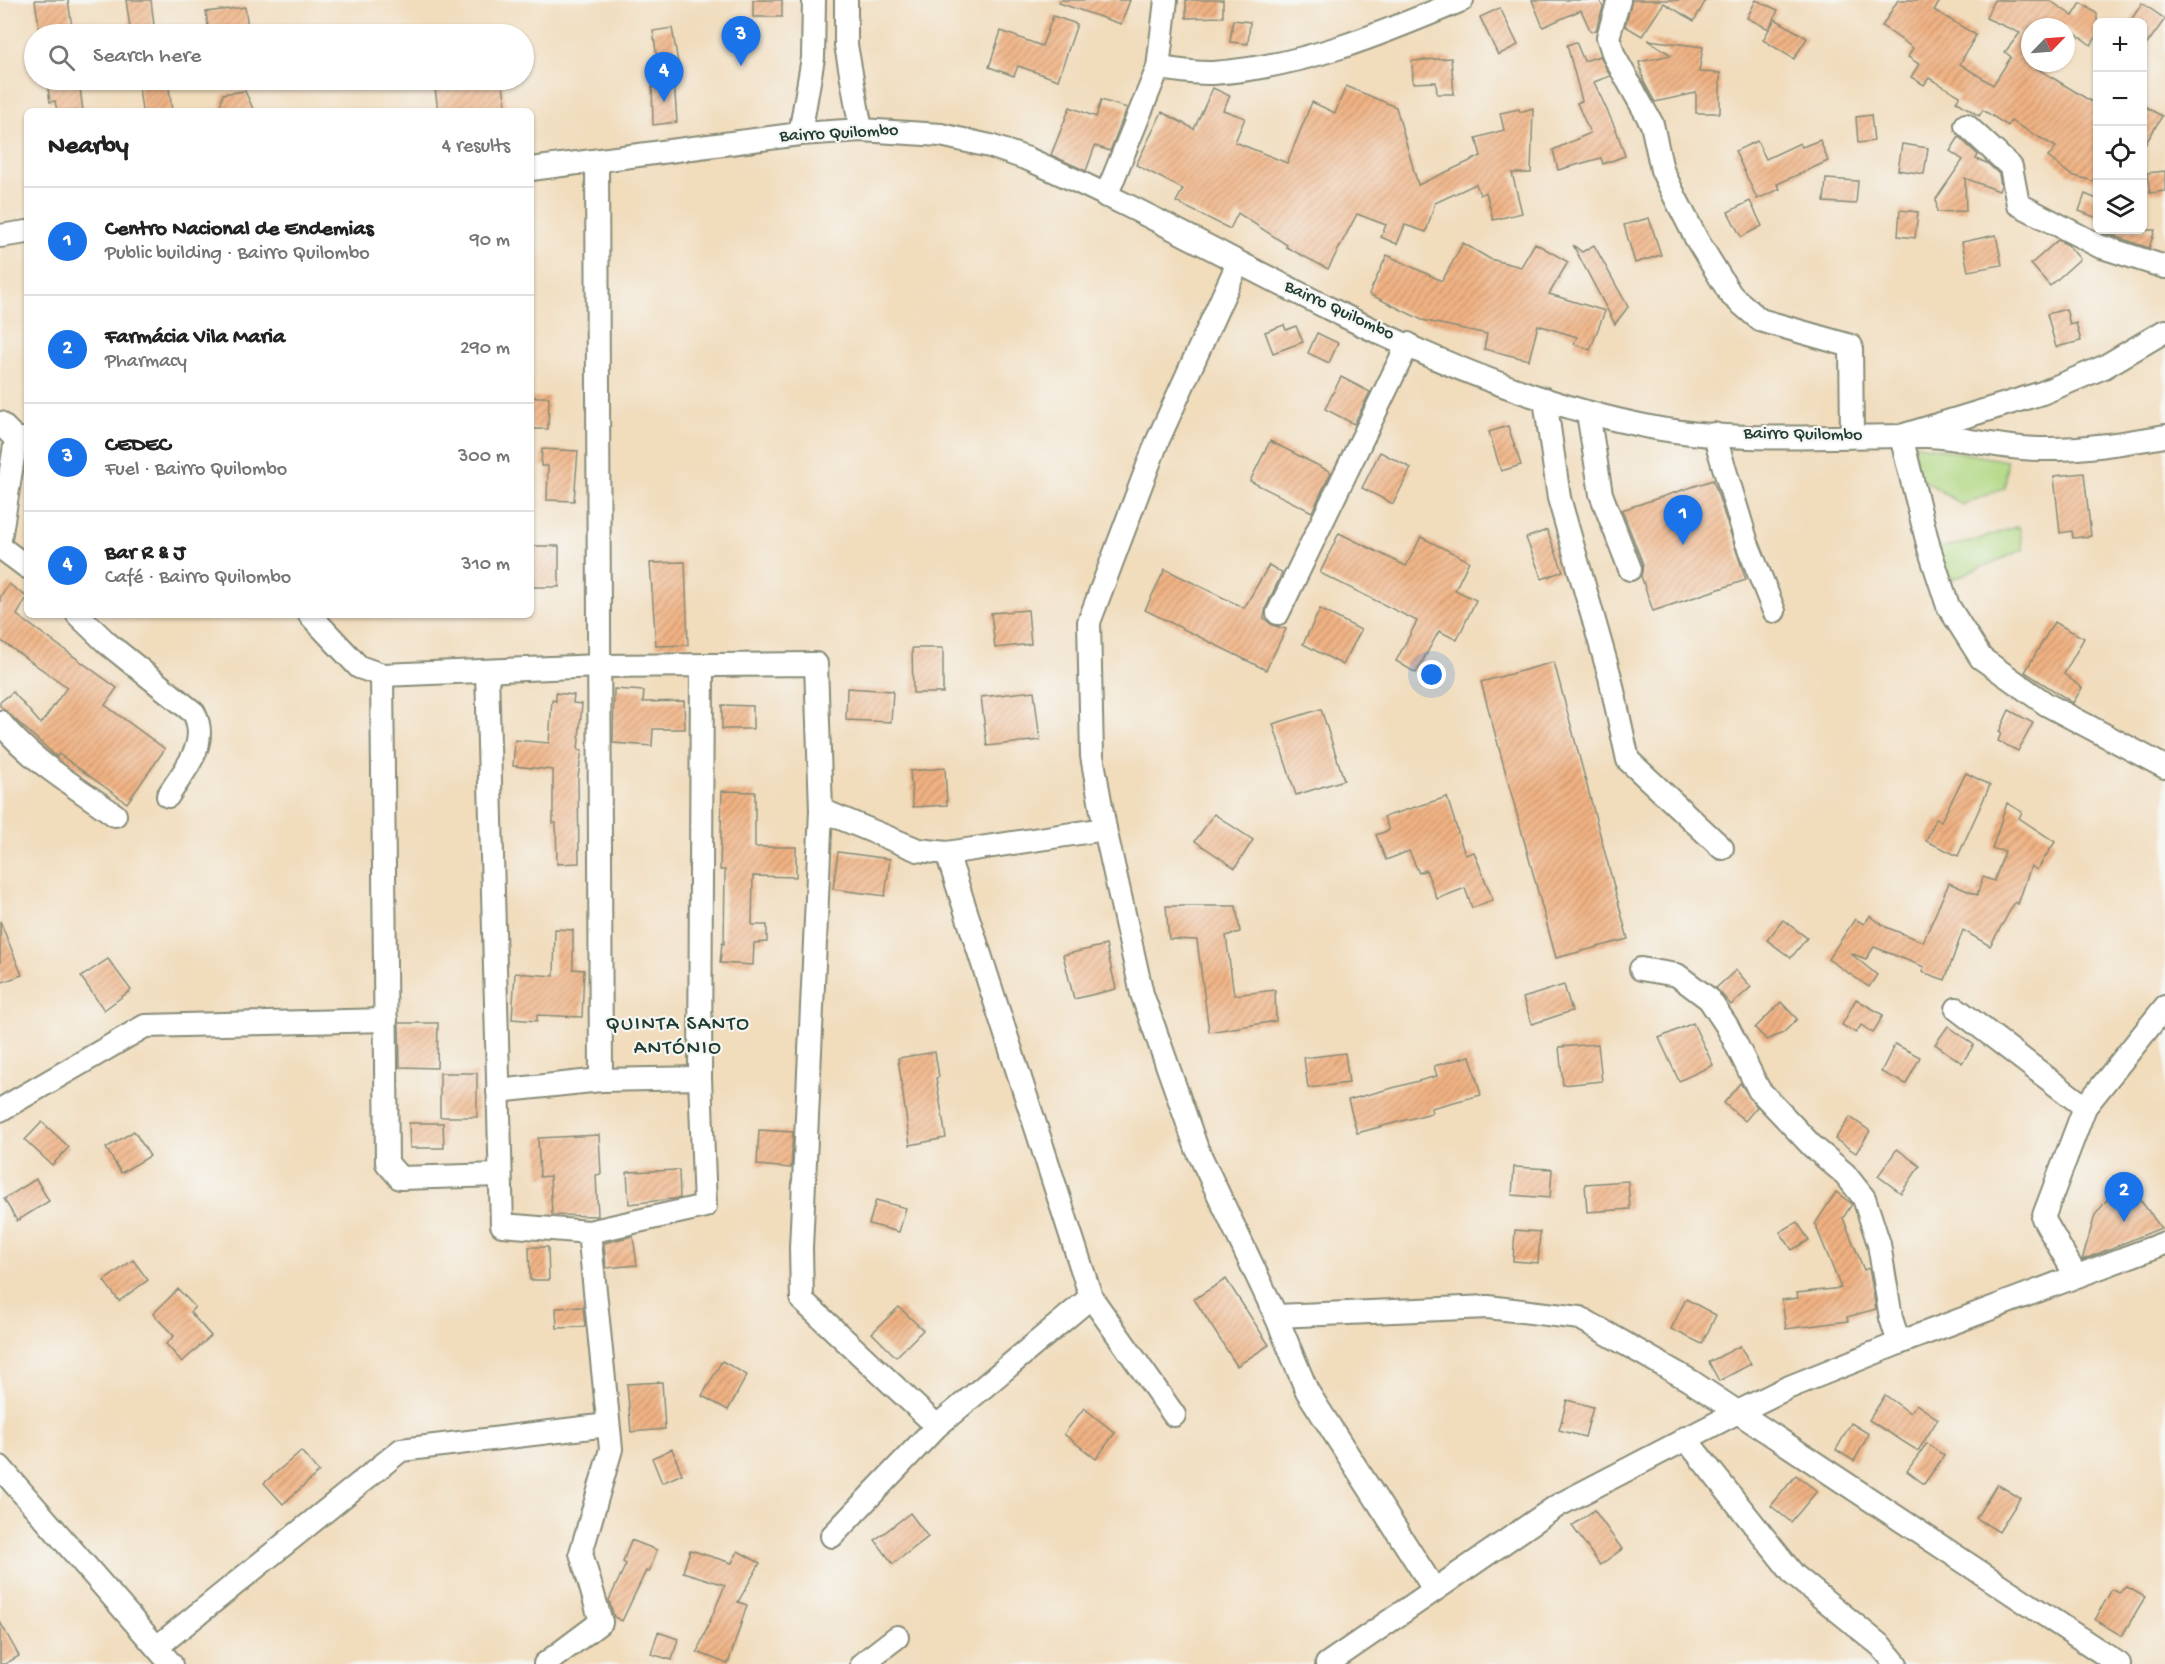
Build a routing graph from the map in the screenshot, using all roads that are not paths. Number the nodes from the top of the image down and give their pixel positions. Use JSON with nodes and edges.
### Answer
{"nodes":[{"id":1,"x":814,"y":0,"type":"edge"},
{"id":2,"x":846,"y":0,"type":"edge"},
{"id":3,"x":1166,"y":0,"type":"edge"},
{"id":4,"x":1462,"y":0,"type":"edge"},
{"id":5,"x":1616,"y":1,"type":"edge"},
{"id":6,"x":1158,"y":68,"type":"junction"},
{"id":7,"x":1966,"y":125,"type":"dead end"},
{"id":8,"x":861,"y":130,"type":"junction"},
{"id":9,"x":800,"y":134,"type":"junction"},
{"id":10,"x":597,"y":161,"type":"junction"},
{"id":11,"x":534,"y":169,"type":"edge"},
{"id":12,"x":1106,"y":196,"type":"junction"},
{"id":13,"x":24,"y":232,"type":"edge"},
{"id":14,"x":0,"y":236,"type":"edge"},
{"id":15,"x":1238,"y":263,"type":"junction"},
{"id":16,"x":2165,"y":267,"type":"edge"},
{"id":17,"x":2165,"y":331,"type":"edge"},
{"id":18,"x":1408,"y":344,"type":"junction"},
{"id":19,"x":1545,"y":399,"type":"junction"},
{"id":20,"x":1588,"y":413,"type":"junction"},
{"id":21,"x":0,"y":423,"type":"edge"},
{"id":22,"x":1714,"y":434,"type":"junction"},
{"id":23,"x":1852,"y":436,"type":"junction"},
{"id":24,"x":1901,"y":436,"type":"junction"},
{"id":25,"x":2165,"y":436,"type":"edge"},
{"id":26,"x":22,"y":439,"type":"edge"},
{"id":27,"x":0,"y":539,"type":"edge"},
{"id":28,"x":0,"y":547,"type":"edge"},
{"id":29,"x":24,"y":565,"type":"edge"},
{"id":30,"x":1630,"y":569,"type":"dead end"},
{"id":31,"x":1774,"y":611,"type":"dead end"},
{"id":32,"x":1278,"y":613,"type":"dead end"},
{"id":33,"x":81,"y":618,"type":"edge"},
{"id":34,"x":313,"y":618,"type":"edge"},
{"id":35,"x":600,"y":666,"type":"junction"},
{"id":36,"x":702,"y":667,"type":"junction"},
{"id":37,"x":487,"y":670,"type":"junction"},
{"id":38,"x":382,"y":675,"type":"junction"},
{"id":39,"x":0,"y":722,"type":"edge"},
{"id":40,"x":2165,"y":767,"type":"edge"},
{"id":41,"x":168,"y":796,"type":"dead end"},
{"id":42,"x":821,"y":810,"type":"junction"},
{"id":43,"x":115,"y":815,"type":"dead end"},
{"id":44,"x":1105,"y":829,"type":"junction"},
{"id":45,"x":1722,"y":848,"type":"dead end"},
{"id":46,"x":947,"y":853,"type":"junction"},
{"id":47,"x":1641,"y":969,"type":"dead end"},
{"id":48,"x":2165,"y":1007,"type":"edge"},
{"id":49,"x":1957,"y":1009,"type":"dead end"},
{"id":50,"x":386,"y":1020,"type":"junction"},
{"id":51,"x":700,"y":1078,"type":"junction"},
{"id":52,"x":601,"y":1080,"type":"junction"},
{"id":53,"x":498,"y":1091,"type":"junction"},
{"id":54,"x":2085,"y":1107,"type":"junction"},
{"id":55,"x":0,"y":1110,"type":"edge"},
{"id":56,"x":500,"y":1175,"type":"junction"},
{"id":57,"x":589,"y":1232,"type":"junction"},
{"id":58,"x":2165,"y":1243,"type":"edge"},
{"id":59,"x":2076,"y":1276,"type":"junction"},
{"id":60,"x":1091,"y":1297,"type":"junction"},
{"id":61,"x":1276,"y":1316,"type":"junction"},
{"id":62,"x":1899,"y":1342,"type":"junction"},
{"id":63,"x":1738,"y":1412,"type":"junction"},
{"id":64,"x":1174,"y":1415,"type":"dead end"},
{"id":65,"x":608,"y":1425,"type":"junction"},
{"id":66,"x":937,"y":1426,"type":"junction"},
{"id":67,"x":1685,"y":1438,"type":"junction"},
{"id":68,"x":0,"y":1467,"type":"edge"},
{"id":69,"x":832,"y":1536,"type":"dead end"},
{"id":70,"x":1434,"y":1589,"type":"junction"},
{"id":71,"x":897,"y":1637,"type":"dead end"},
{"id":72,"x":164,"y":1656,"type":"edge"},
{"id":73,"x":545,"y":1664,"type":"edge"},
{"id":74,"x":862,"y":1664,"type":"edge"},
{"id":75,"x":1327,"y":1664,"type":"edge"},
{"id":76,"x":1896,"y":1664,"type":"edge"},
{"id":77,"x":2119,"y":1664,"type":"edge"}],
"edges":[{"from":1,"to":9,"type":"street"},
{"from":2,"to":8,"type":"street"},
{"from":3,"to":6,"type":"street"},
{"from":4,"to":6,"type":"street"},
{"from":5,"to":23,"type":"street"},
{"from":6,"to":12,"type":"street"},
{"from":7,"to":16,"type":"street"},
{"from":8,"to":9,"type":"street","name":"Bairro Quilombo"},
{"from":8,"to":12,"type":"street","name":"Bairro Quilombo"},
{"from":9,"to":10,"type":"street","name":"Bairro Quilombo"},
{"from":10,"to":11,"type":"street","name":"Bairro Quilombo"},
{"from":10,"to":35,"type":"street"},
{"from":12,"to":15,"type":"street","name":"Bairro Quilombo"},
{"from":13,"to":14,"type":"street"},
{"from":15,"to":18,"type":"street","name":"Bairro Quilombo"},
{"from":15,"to":44,"type":"street"},
{"from":17,"to":24,"type":"street"},
{"from":18,"to":19,"type":"street","name":"Bairro Quilombo"},
{"from":18,"to":32,"type":"street"},
{"from":19,"to":20,"type":"street","name":"Bairro Quilombo"},
{"from":19,"to":45,"type":"street"},
{"from":20,"to":22,"type":"street","name":"Bairro Quilombo"},
{"from":20,"to":30,"type":"street"},
{"from":21,"to":26,"type":"street"},
{"from":22,"to":23,"type":"street","name":"Bairro Quilombo"},
{"from":22,"to":31,"type":"street"},
{"from":23,"to":24,"type":"street","name":"Bairro Quilombo"},
{"from":24,"to":25,"type":"street","name":"Bairro Quilombo"},
{"from":24,"to":40,"type":"street"},
{"from":26,"to":27,"type":"street"},
{"from":28,"to":29,"type":"street"},
{"from":33,"to":41,"type":"street"},
{"from":34,"to":38,"type":"street"},
{"from":35,"to":36,"type":"street"},
{"from":35,"to":37,"type":"street"},
{"from":35,"to":52,"type":"street"},
{"from":36,"to":42,"type":"street"},
{"from":36,"to":51,"type":"street"},
{"from":37,"to":38,"type":"street"},
{"from":37,"to":53,"type":"street"},
{"from":38,"to":50,"type":"street"},
{"from":39,"to":43,"type":"street"},
{"from":42,"to":46,"type":"street"},
{"from":42,"to":66,"type":"street"},
{"from":44,"to":46,"type":"street"},
{"from":44,"to":61,"type":"street"},
{"from":46,"to":60,"type":"street"},
{"from":47,"to":62,"type":"street"},
{"from":48,"to":54,"type":"street"},
{"from":49,"to":54,"type":"street"},
{"from":50,"to":55,"type":"street"},
{"from":50,"to":56,"type":"street"},
{"from":51,"to":52,"type":"street"},
{"from":51,"to":57,"type":"street"},
{"from":52,"to":53,"type":"street"},
{"from":53,"to":56,"type":"street"},
{"from":54,"to":59,"type":"street"},
{"from":56,"to":57,"type":"street"},
{"from":57,"to":65,"type":"street"},
{"from":58,"to":59,"type":"street"},
{"from":59,"to":62,"type":"street"},
{"from":60,"to":64,"type":"street"},
{"from":60,"to":66,"type":"street"},
{"from":61,"to":63,"type":"street"},
{"from":61,"to":70,"type":"street"},
{"from":62,"to":63,"type":"street"},
{"from":63,"to":67,"type":"street"},
{"from":63,"to":77,"type":"street"},
{"from":65,"to":72,"type":"street"},
{"from":65,"to":73,"type":"street"},
{"from":66,"to":69,"type":"street"},
{"from":67,"to":70,"type":"street"},
{"from":67,"to":76,"type":"street"},
{"from":68,"to":72,"type":"street"},
{"from":70,"to":75,"type":"street"},
{"from":71,"to":74,"type":"street"}]}
